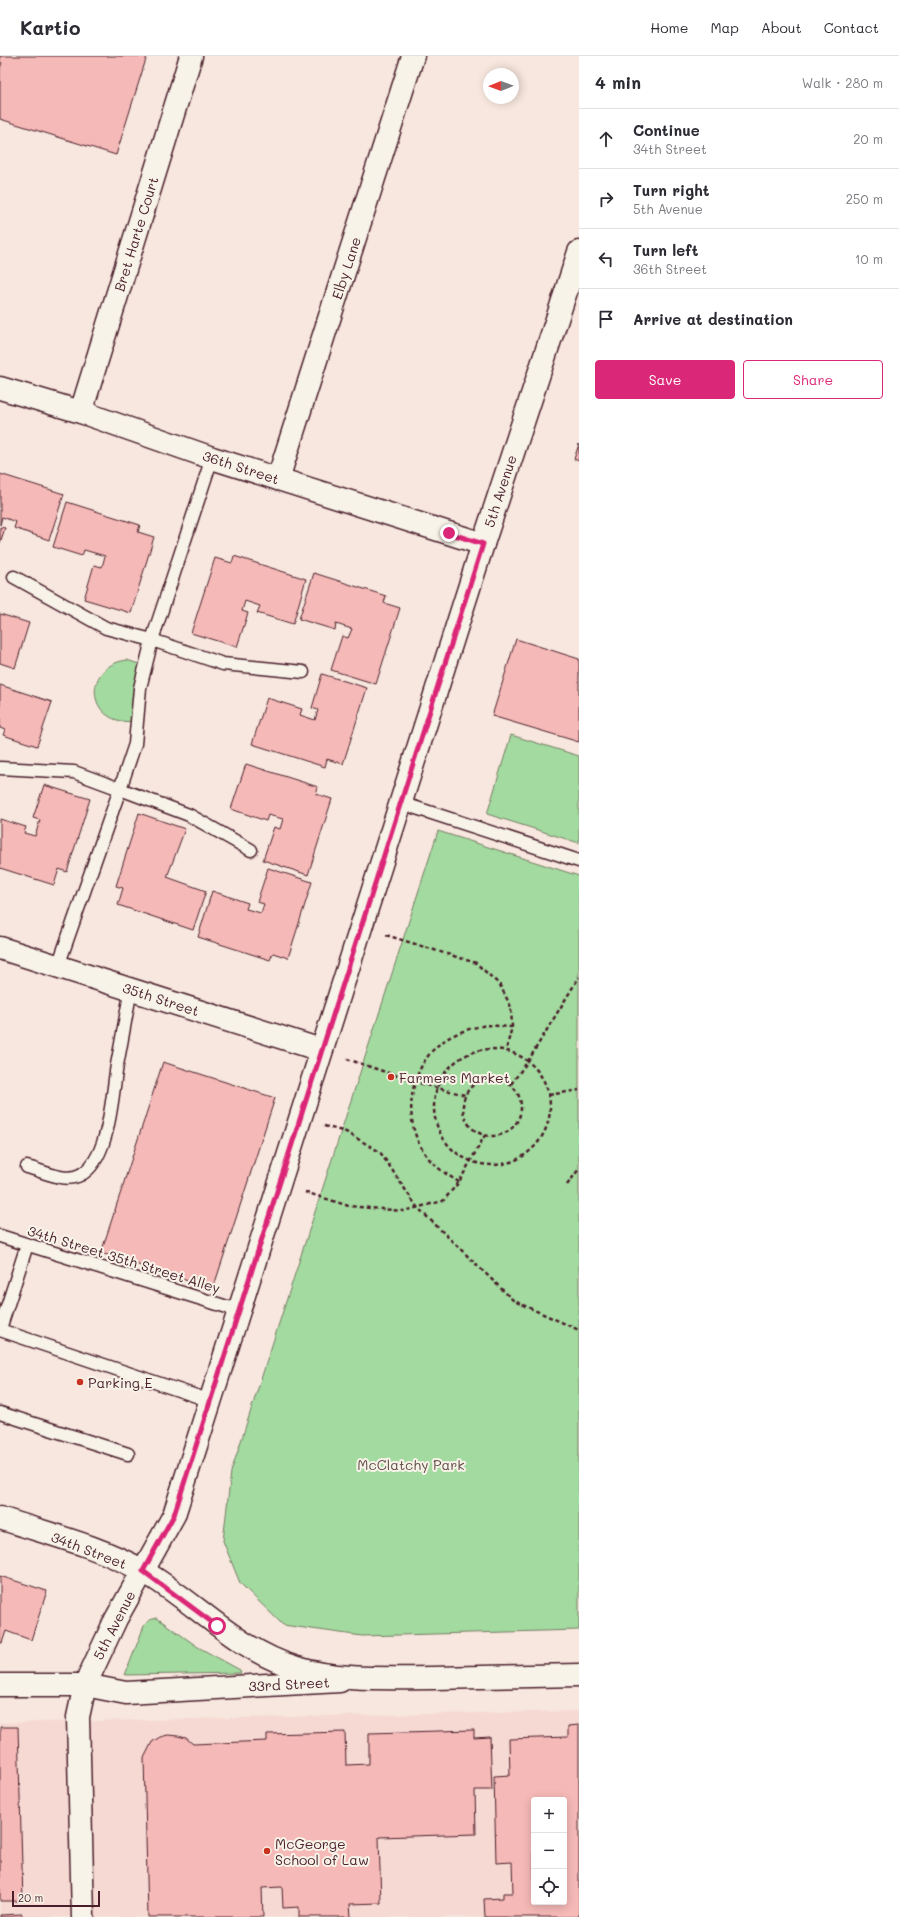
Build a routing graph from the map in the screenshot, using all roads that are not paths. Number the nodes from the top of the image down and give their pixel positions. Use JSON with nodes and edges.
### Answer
{"nodes":[{"id":1,"x":191,"y":56,"type":"edge"},
{"id":2,"x":413,"y":56,"type":"edge"},
{"id":3,"x":579,"y":252,"type":"edge"},
{"id":4,"x":0,"y":388,"type":"edge"},
{"id":5,"x":81,"y":412,"type":"junction"},
{"id":6,"x":212,"y":458,"type":"junction"},
{"id":7,"x":278,"y":479,"type":"junction"},
{"id":8,"x":483,"y":544,"type":"junction"},
{"id":9,"x":14,"y":577,"type":"dead end"},
{"id":10,"x":152,"y":640,"type":"junction"},
{"id":11,"x":303,"y":672,"type":"dead end"},
{"id":12,"x":0,"y":768,"type":"edge"},
{"id":13,"x":120,"y":789,"type":"junction"},
{"id":14,"x":401,"y":803,"type":"junction"},
{"id":15,"x":251,"y":850,"type":"dead end"},
{"id":16,"x":579,"y":861,"type":"edge"},
{"id":17,"x":0,"y":948,"type":"edge"},
{"id":18,"x":58,"y":966,"type":"junction"},
{"id":19,"x":131,"y":989,"type":"junction"},
{"id":20,"x":322,"y":1050,"type":"junction"},
{"id":21,"x":27,"y":1167,"type":"dead end"},
{"id":22,"x":0,"y":1236,"type":"edge"},
{"id":23,"x":27,"y":1244,"type":"junction"},
{"id":24,"x":240,"y":1311,"type":"junction"},
{"id":25,"x":0,"y":1330,"type":"edge"},
{"id":26,"x":211,"y":1401,"type":"junction"},
{"id":27,"x":0,"y":1413,"type":"edge"},
{"id":28,"x":128,"y":1454,"type":"dead end"},
{"id":29,"x":0,"y":1518,"type":"edge"},
{"id":30,"x":143,"y":1571,"type":"junction"},
{"id":31,"x":579,"y":1675,"type":"edge"},
{"id":32,"x":390,"y":1678,"type":"junction"},
{"id":33,"x":0,"y":1685,"type":"edge"},
{"id":34,"x":85,"y":1685,"type":"junction"},
{"id":35,"x":83,"y":1917,"type":"edge"}],
"edges":[{"from":1,"to":5,"type":"street","name":"Bret Harte Court"},
{"from":2,"to":7,"type":"street","name":"Elby Lane"},
{"from":3,"to":8,"type":"street","name":"5th Avenue"},
{"from":4,"to":5,"type":"street","name":"36th Street"},
{"from":5,"to":6,"type":"street","name":"36th Street"},
{"from":6,"to":7,"type":"street","name":"36th Street"},
{"from":6,"to":10,"type":"lane"},
{"from":7,"to":8,"type":"street","name":"36th Street"},
{"from":8,"to":14,"type":"street","name":"5th Avenue"},
{"from":9,"to":10,"type":"lane"},
{"from":10,"to":11,"type":"lane"},
{"from":10,"to":13,"type":"lane"},
{"from":12,"to":13,"type":"lane"},
{"from":13,"to":15,"type":"lane"},
{"from":13,"to":18,"type":"lane"},
{"from":14,"to":16,"type":"lane"},
{"from":14,"to":20,"type":"street","name":"5th Avenue"},
{"from":17,"to":18,"type":"street","name":"35th Street"},
{"from":18,"to":19,"type":"street","name":"35th Street"},
{"from":19,"to":20,"type":"street","name":"35th Street"},
{"from":19,"to":21,"type":"lane"},
{"from":20,"to":24,"type":"street","name":"5th Avenue"},
{"from":22,"to":23,"type":"lane","name":"34th Street 35th Street Alley"},
{"from":23,"to":24,"type":"lane","name":"34th Street 35th Street Alley"},
{"from":23,"to":25,"type":"lane"},
{"from":24,"to":26,"type":"street","name":"5th Avenue"},
{"from":25,"to":26,"type":"lane"},
{"from":26,"to":30,"type":"street","name":"5th Avenue"},
{"from":27,"to":28,"type":"lane"},
{"from":29,"to":30,"type":"street","name":"34th Street"},
{"from":30,"to":32,"type":"street","name":"34th Street"},
{"from":30,"to":34,"type":"street","name":"5th Avenue"},
{"from":31,"to":32,"type":"street","name":"33rd Street"},
{"from":32,"to":34,"type":"street","name":"33rd Street"},
{"from":33,"to":34,"type":"street","name":"33rd Street"},
{"from":34,"to":35,"type":"street","name":"5th Avenue"}]}
